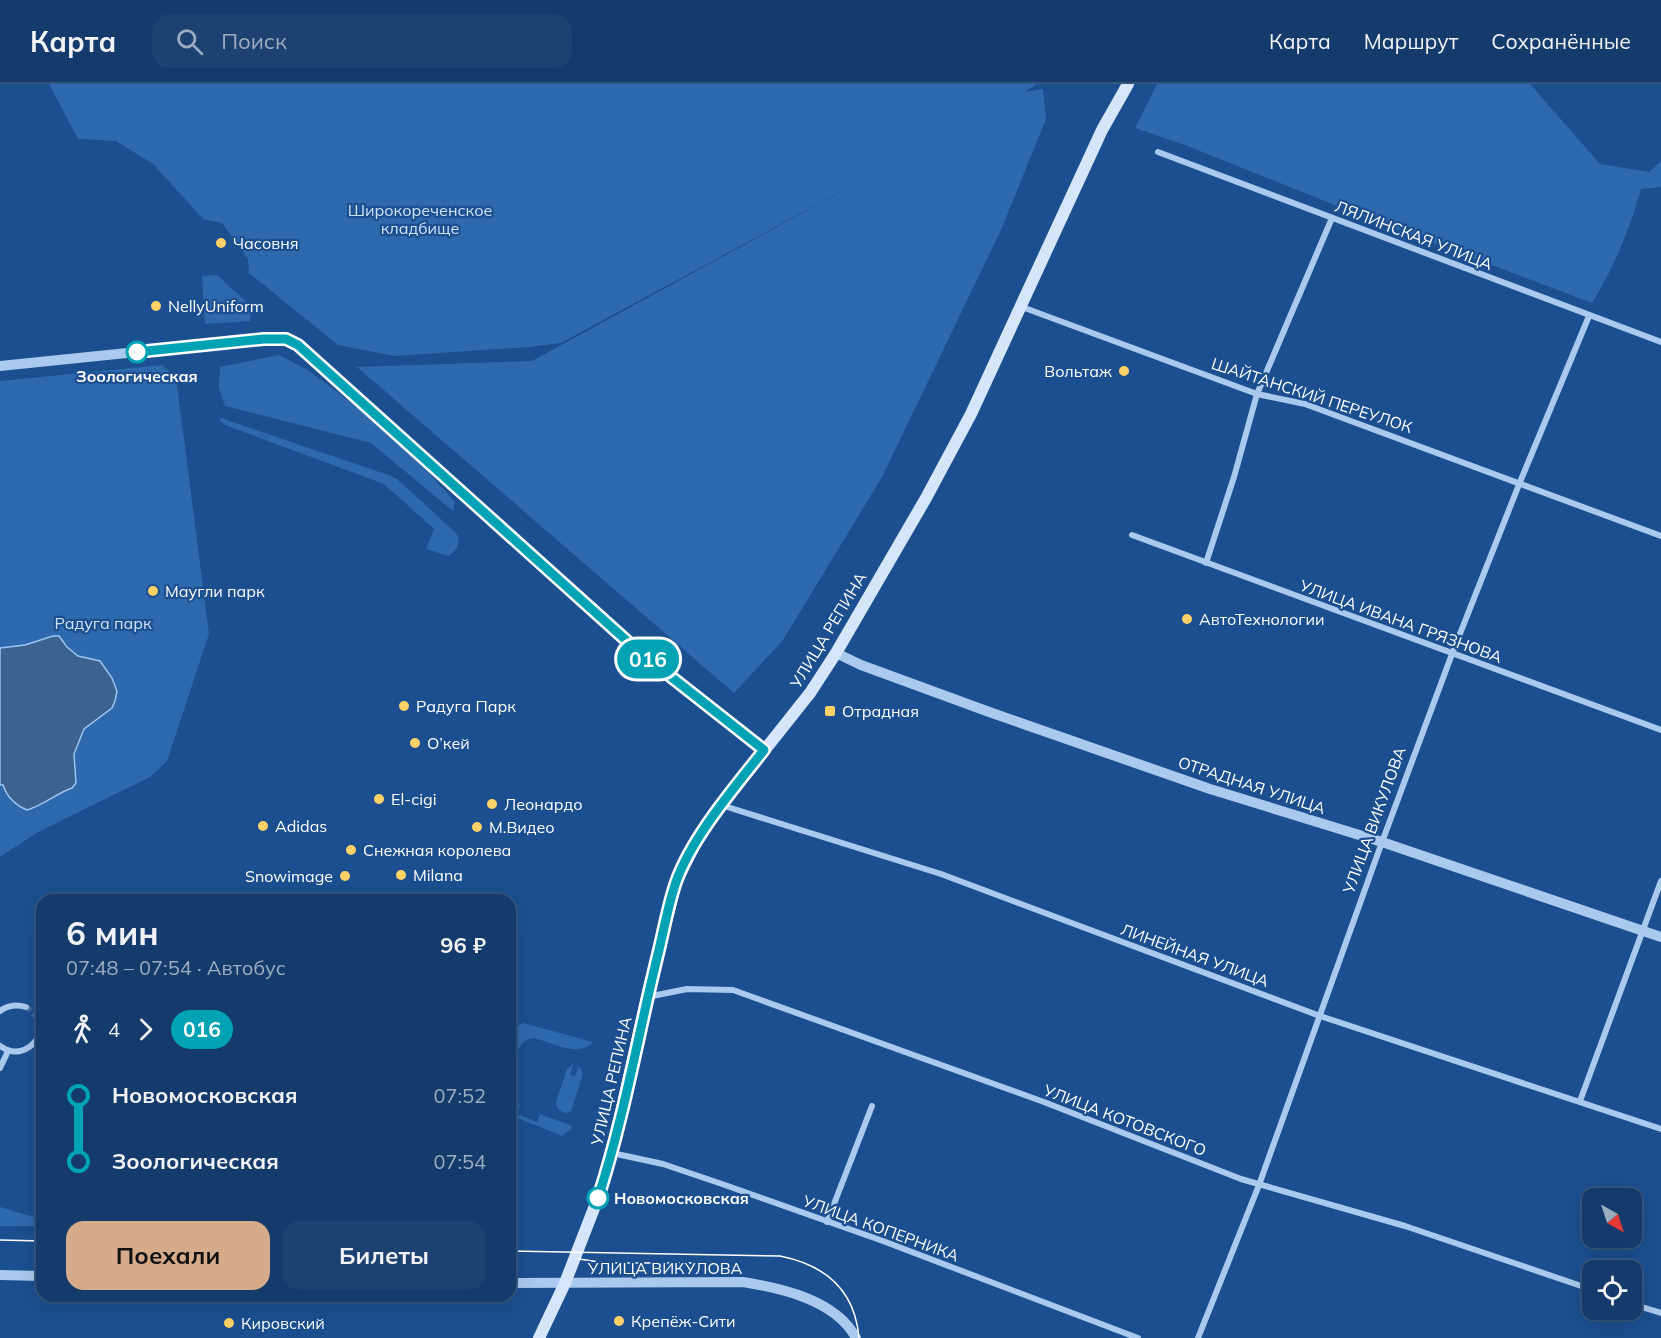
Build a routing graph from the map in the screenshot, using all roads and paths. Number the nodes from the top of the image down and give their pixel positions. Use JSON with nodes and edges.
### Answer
{"nodes":[{"id":1,"x":1128,"y":84,"type":"edge"},
{"id":2,"x":1158,"y":152,"type":"dead end"},
{"id":3,"x":1332,"y":218,"type":"junction"},
{"id":4,"x":1022,"y":307,"type":"junction"},
{"id":5,"x":1589,"y":316,"type":"junction"},
{"id":6,"x":1661,"y":342,"type":"edge"},
{"id":7,"x":0,"y":366,"type":"edge"},
{"id":8,"x":1257,"y":394,"type":"junction"},
{"id":9,"x":1520,"y":482,"type":"junction"},
{"id":10,"x":1132,"y":535,"type":"dead end"},
{"id":11,"x":1661,"y":536,"type":"edge"},
{"id":12,"x":1206,"y":563,"type":"junction"},
{"id":13,"x":836,"y":653,"type":"junction"},
{"id":14,"x":1452,"y":654,"type":"junction"},
{"id":15,"x":1661,"y":730,"type":"edge"},
{"id":16,"x":764,"y":750,"type":"junction"},
{"id":17,"x":720,"y":805,"type":"junction"},
{"id":18,"x":1382,"y":842,"type":"junction"},
{"id":19,"x":1661,"y":881,"type":"edge"},
{"id":20,"x":1643,"y":931,"type":"junction"},
{"id":21,"x":1661,"y":938,"type":"edge"},
{"id":22,"x":647,"y":997,"type":"junction"},
{"id":23,"x":26,"y":1007,"type":"dead end"},
{"id":24,"x":0,"y":1011,"type":"edge"},
{"id":25,"x":1320,"y":1016,"type":"junction"},
{"id":26,"x":36,"y":1041,"type":"edge"},
{"id":27,"x":0,"y":1046,"type":"edge"},
{"id":28,"x":8,"y":1051,"type":"junction"},
{"id":29,"x":0,"y":1068,"type":"edge"},
{"id":30,"x":1580,"y":1101,"type":"junction"},
{"id":31,"x":872,"y":1106,"type":"dead end"},
{"id":32,"x":1661,"y":1129,"type":"edge"},
{"id":33,"x":612,"y":1153,"type":"junction"},
{"id":34,"x":1258,"y":1185,"type":"junction"},
{"id":35,"x":827,"y":1222,"type":"junction"},
{"id":36,"x":0,"y":1275,"type":"edge"},
{"id":37,"x":36,"y":1276,"type":"edge"},
{"id":38,"x":516,"y":1283,"type":"edge"},
{"id":39,"x":565,"y":1283,"type":"junction"},
{"id":40,"x":1582,"y":1286,"type":"edge"},
{"id":41,"x":1642,"y":1307,"type":"edge"},
{"id":42,"x":1661,"y":1313,"type":"edge"},
{"id":43,"x":539,"y":1338,"type":"edge"},
{"id":44,"x":856,"y":1338,"type":"edge"},
{"id":45,"x":1138,"y":1338,"type":"edge"},
{"id":46,"x":1198,"y":1338,"type":"edge"}],
"edges":[{"from":1,"to":4,"type":"main road","name":"УЛИЦА РЕПИНА"},
{"from":2,"to":3,"type":"street","name":"ЛЯЛИНСКАЯ УЛИЦА"},
{"from":3,"to":5,"type":"street","name":"ЛЯЛИНСКАЯ УЛИЦА"},
{"from":3,"to":8,"type":"street"},
{"from":4,"to":8,"type":"street","name":"ШАЙТАНСКИЙ ПЕРЕУЛОК"},
{"from":4,"to":13,"type":"main road","name":"УЛИЦА РЕПИНА"},
{"from":5,"to":6,"type":"street","name":"ЛЯЛИНСКАЯ УЛИЦА"},
{"from":5,"to":9,"type":"street","name":"УЛИЦА ВИКУЛОВА"},
{"from":7,"to":16,"type":"street"},
{"from":8,"to":9,"type":"street","name":"ШАЙТАНСКИЙ ПЕРЕУЛОК"},
{"from":8,"to":12,"type":"street"},
{"from":9,"to":11,"type":"street","name":"ШАЙТАНСКИЙ ПЕРЕУЛОК"},
{"from":9,"to":14,"type":"street","name":"УЛИЦА ВИКУЛОВА"},
{"from":10,"to":12,"type":"street","name":"УЛИЦА ИВАНА ГРЯЗНОВА"},
{"from":12,"to":14,"type":"street","name":"УЛИЦА ИВАНА ГРЯЗНОВА"},
{"from":13,"to":16,"type":"main road","name":"УЛИЦА РЕПИНА"},
{"from":13,"to":18,"type":"street","name":"ОТРАДНАЯ УЛИЦА"},
{"from":14,"to":15,"type":"street","name":"УЛИЦА ИВАНА ГРЯЗНОВА"},
{"from":14,"to":18,"type":"street","name":"УЛИЦА ВИКУЛОВА"},
{"from":16,"to":17,"type":"main road","name":"УЛИЦА РЕПИНА"},
{"from":17,"to":22,"type":"main road","name":"УЛИЦА РЕПИНА"},
{"from":17,"to":25,"type":"street","name":"ЛИНЕЙНАЯ УЛИЦА"},
{"from":18,"to":20,"type":"street","name":"ОТРАДНАЯ УЛИЦА"},
{"from":18,"to":25,"type":"street","name":"УЛИЦА ВИКУЛОВА"},
{"from":19,"to":20,"type":"street"},
{"from":20,"to":21,"type":"street","name":"ОТРАДНАЯ УЛИЦА"},
{"from":20,"to":30,"type":"street"},
{"from":22,"to":33,"type":"main road","name":"УЛИЦА РЕПИНА"},
{"from":22,"to":34,"type":"street","name":"УЛИЦА КОТОВСКОГО"},
{"from":23,"to":24,"type":"street"},
{"from":25,"to":30,"type":"street","name":"ЛИНЕЙНАЯ УЛИЦА"},
{"from":25,"to":34,"type":"street","name":"УЛИЦА ВИКУЛОВА"},
{"from":26,"to":28,"type":"street"},
{"from":27,"to":28,"type":"street"},
{"from":28,"to":29,"type":"street"},
{"from":30,"to":32,"type":"street","name":"ЛИНЕЙНАЯ УЛИЦА"},
{"from":31,"to":35,"type":"street"},
{"from":33,"to":35,"type":"street","name":"УЛИЦА КОПЕРНИКА"},
{"from":33,"to":39,"type":"main road","name":"УЛИЦА РЕПИНА"},
{"from":34,"to":40,"type":"street","name":"УЛИЦА КОТОВСКОГО"},
{"from":34,"to":46,"type":"street","name":"УЛИЦА ВИКУЛОВА"},
{"from":35,"to":45,"type":"street","name":"УЛИЦА КОПЕРНИКА"},
{"from":36,"to":37,"type":"street"},
{"from":38,"to":39,"type":"street","name":"УЛИЦА ВИКУЛОВА"},
{"from":39,"to":43,"type":"main road","name":"УЛИЦА РЕПИНА"},
{"from":39,"to":44,"type":"street","name":"УЛИЦА ВИКУЛОВА"},
{"from":41,"to":42,"type":"street"}]}
